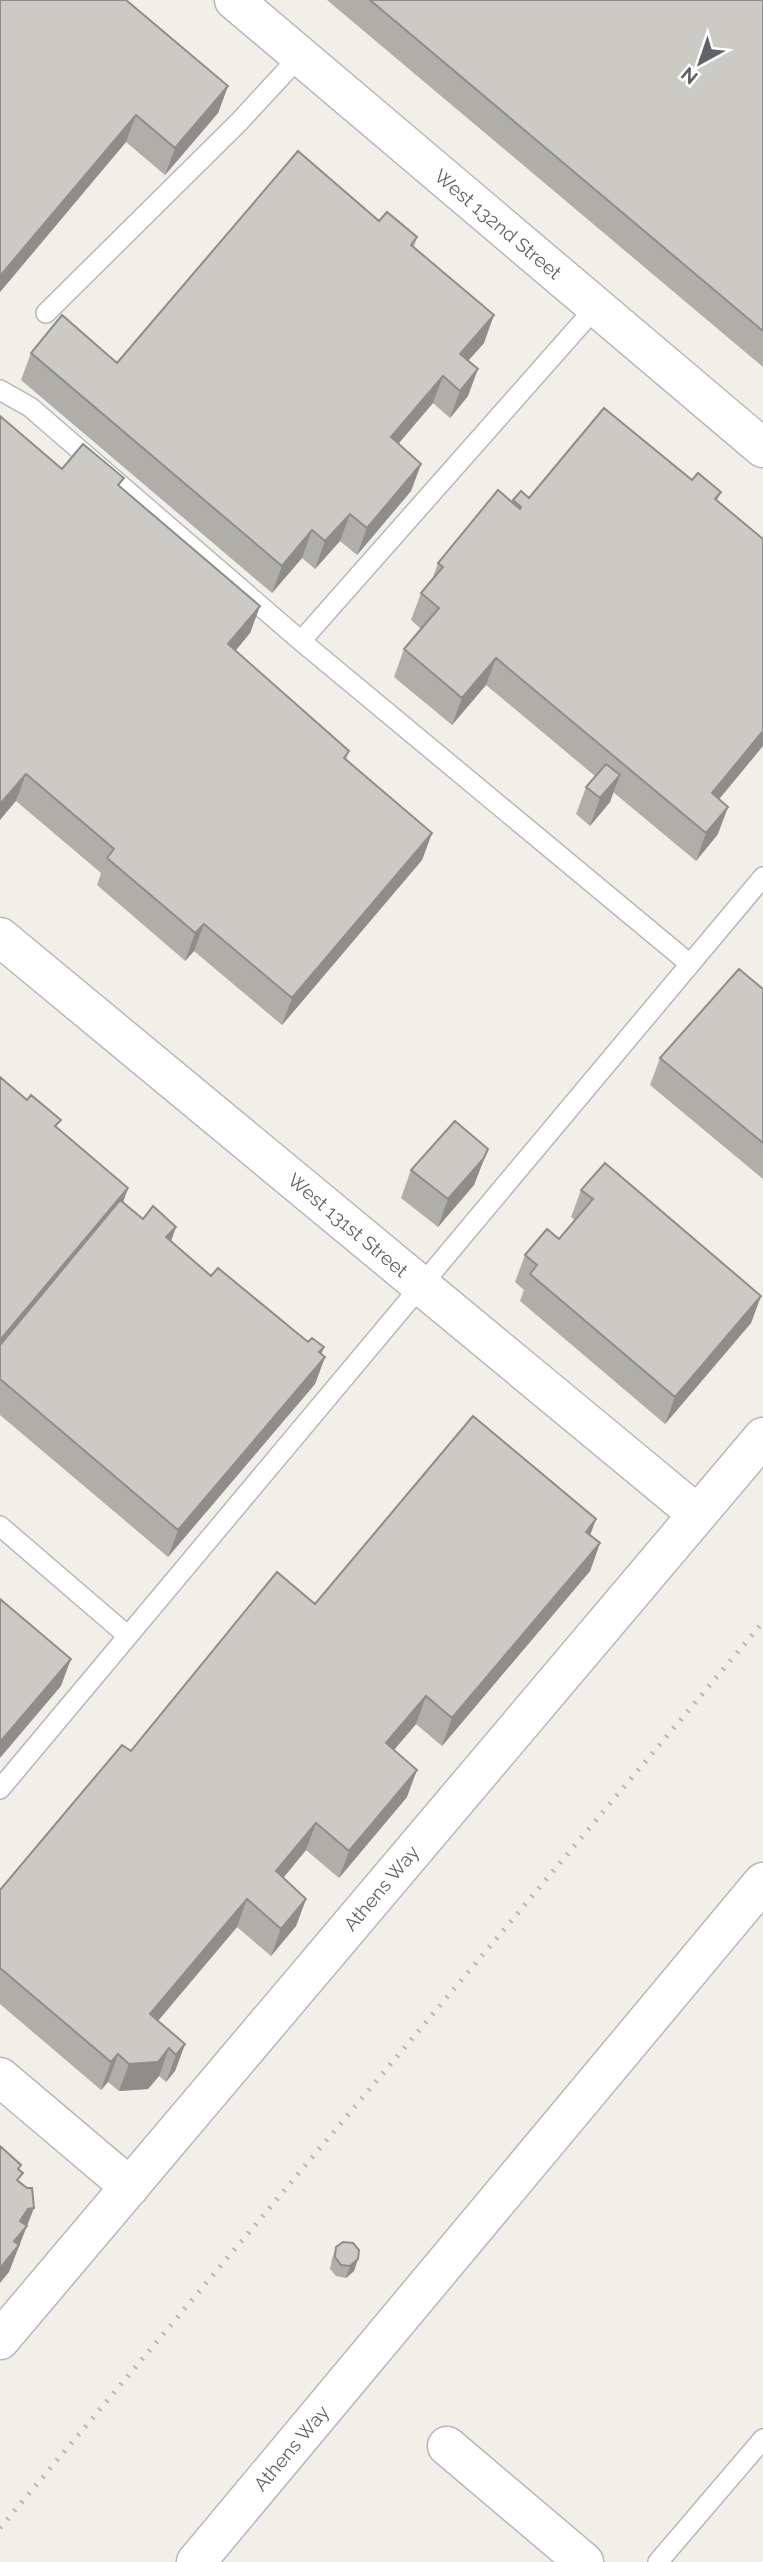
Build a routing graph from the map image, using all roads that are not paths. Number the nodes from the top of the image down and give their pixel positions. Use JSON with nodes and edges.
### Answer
{"nodes":[{"id":1,"x":234,"y":0,"type":"edge"},
{"id":2,"x":300,"y":56,"type":"junction"},
{"id":3,"x":597,"y":307,"type":"junction"},
{"id":4,"x":46,"y":313,"type":"dead end"},
{"id":5,"x":0,"y":390,"type":"edge"},
{"id":6,"x":763,"y":449,"type":"edge"},
{"id":7,"x":301,"y":641,"type":"junction"},
{"id":8,"x":763,"y":877,"type":"edge"},
{"id":9,"x":0,"y":937,"type":"edge"},
{"id":10,"x":690,"y":964,"type":"junction"},
{"id":11,"x":420,"y":1285,"type":"junction"},
{"id":12,"x":763,"y":1437,"type":"edge"},
{"id":13,"x":697,"y":1514,"type":"junction"},
{"id":14,"x":0,"y":1526,"type":"edge"},
{"id":15,"x":128,"y":1636,"type":"junction"},
{"id":16,"x":0,"y":1789,"type":"edge"},
{"id":17,"x":763,"y":1882,"type":"edge"},
{"id":18,"x":0,"y":2077,"type":"edge"},
{"id":19,"x":130,"y":2188,"type":"junction"},
{"id":20,"x":0,"y":2340,"type":"edge"},
{"id":21,"x":763,"y":2439,"type":"edge"},
{"id":22,"x":447,"y":2446,"type":"dead end"},
{"id":23,"x":196,"y":2562,"type":"edge"},
{"id":24,"x":584,"y":2562,"type":"edge"},
{"id":25,"x":658,"y":2562,"type":"edge"}],
"edges":[{"from":1,"to":2,"type":"street","name":"West 132nd Street"},
{"from":2,"to":3,"type":"street","name":"West 132nd Street"},
{"from":2,"to":4,"type":"lane"},
{"from":3,"to":6,"type":"street","name":"West 132nd Street"},
{"from":3,"to":7,"type":"lane"},
{"from":5,"to":7,"type":"lane"},
{"from":7,"to":10,"type":"lane"},
{"from":8,"to":10,"type":"lane"},
{"from":9,"to":11,"type":"street","name":"West 131st Street"},
{"from":10,"to":11,"type":"lane"},
{"from":11,"to":13,"type":"street","name":"West 131st Street"},
{"from":11,"to":15,"type":"lane"},
{"from":12,"to":13,"type":"street","name":"Athens Way"},
{"from":13,"to":19,"type":"street","name":"Athens Way"},
{"from":14,"to":15,"type":"lane"},
{"from":15,"to":16,"type":"lane"},
{"from":17,"to":23,"type":"street","name":"Athens Way"},
{"from":18,"to":19,"type":"street"},
{"from":19,"to":20,"type":"street","name":"Athens Way"},
{"from":21,"to":25,"type":"lane"},
{"from":22,"to":24,"type":"street"}]}
